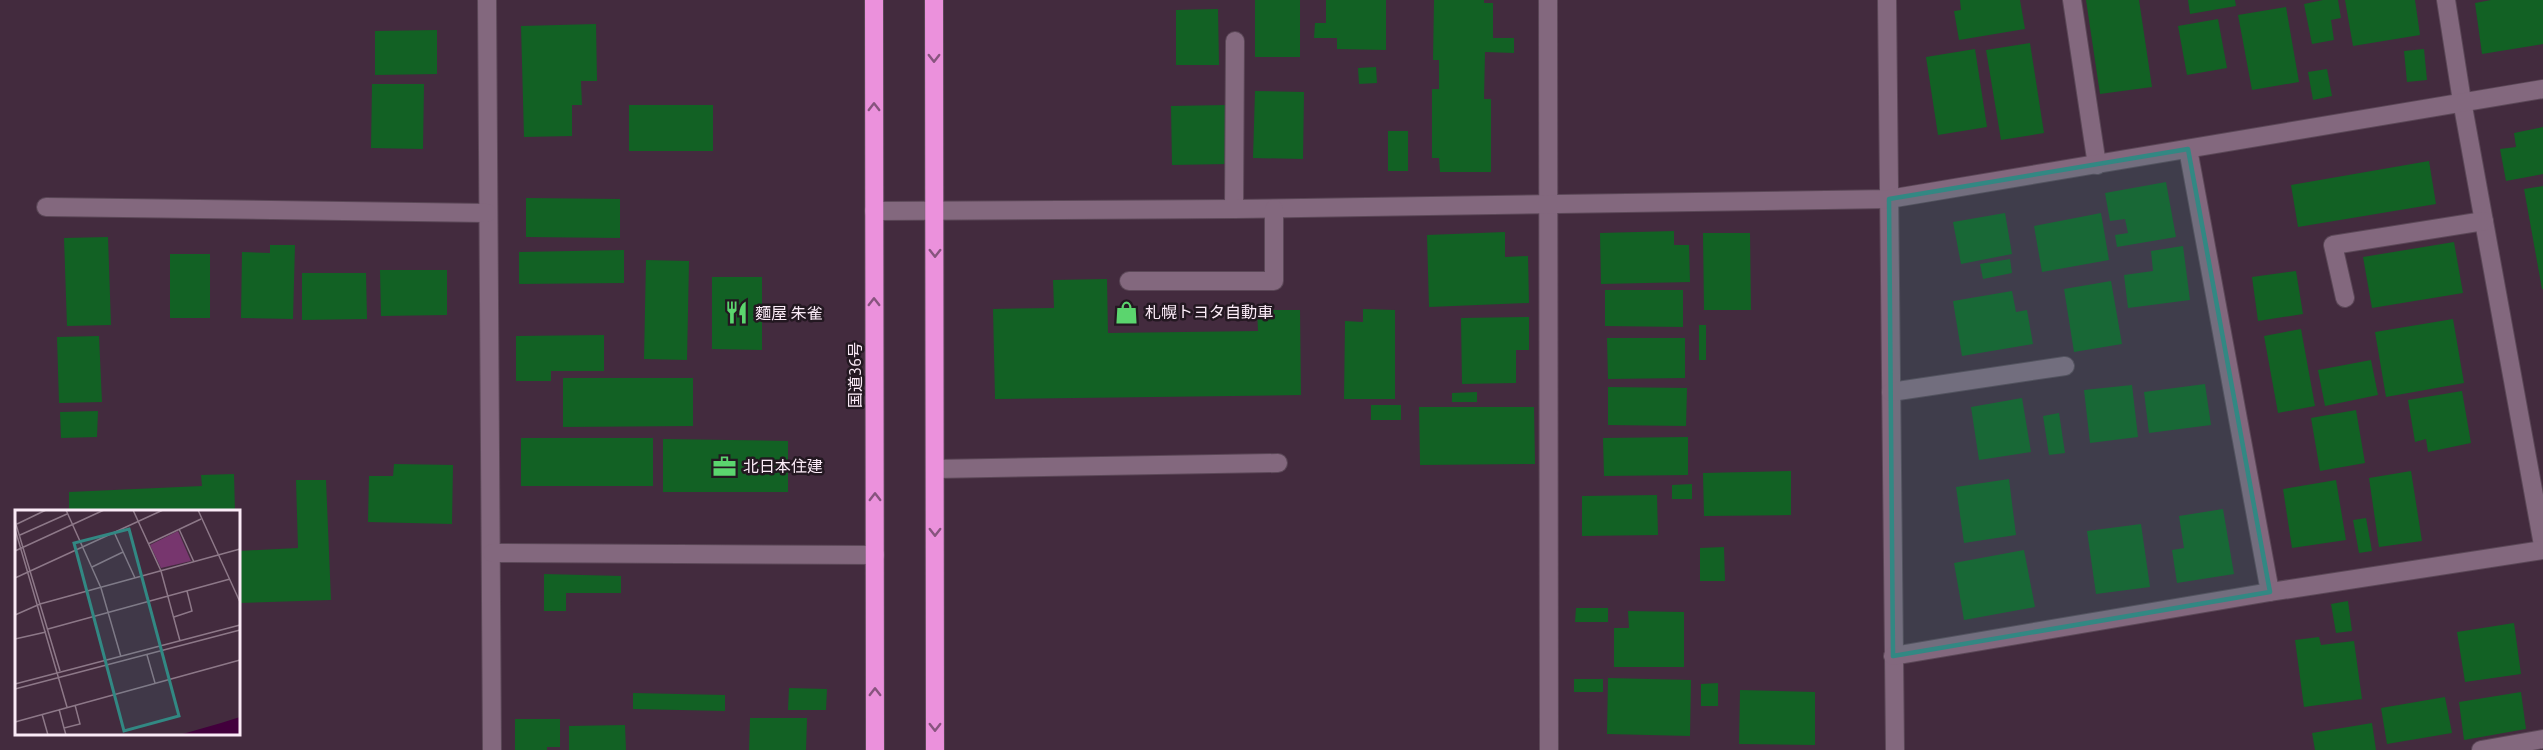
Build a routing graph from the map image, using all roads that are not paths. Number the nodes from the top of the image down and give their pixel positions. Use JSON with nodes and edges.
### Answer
{"nodes":[{"id":1,"x":488,"y":0,"type":"edge"},
{"id":2,"x":874,"y":0,"type":"edge"},
{"id":3,"x":934,"y":0,"type":"edge"},
{"id":4,"x":1548,"y":0,"type":"edge"},
{"id":5,"x":1887,"y":0,"type":"edge"},
{"id":6,"x":2072,"y":0,"type":"edge"},
{"id":7,"x":2446,"y":0,"type":"edge"},
{"id":8,"x":1235,"y":41,"type":"dead end"},
{"id":9,"x":2543,"y":89,"type":"edge"},
{"id":10,"x":2462,"y":101,"type":"junction"},
{"id":11,"x":2188,"y":149,"type":"junction"},
{"id":12,"x":2097,"y":165,"type":"junction"},
{"id":13,"x":1889,"y":199,"type":"junction"},
{"id":14,"x":1547,"y":203,"type":"junction"},
{"id":15,"x":46,"y":207,"type":"dead end"},
{"id":16,"x":1274,"y":208,"type":"junction"},
{"id":17,"x":1234,"y":209,"type":"junction"},
{"id":18,"x":874,"y":211,"type":"junction"},
{"id":19,"x":935,"y":212,"type":"junction"},
{"id":20,"x":487,"y":213,"type":"junction"},
{"id":21,"x":2484,"y":221,"type":"junction"},
{"id":22,"x":1129,"y":281,"type":"dead end"},
{"id":23,"x":2345,"y":298,"type":"dead end"},
{"id":24,"x":2065,"y":366,"type":"dead end"},
{"id":25,"x":1891,"y":392,"type":"junction"},
{"id":26,"x":1278,"y":463,"type":"dead end"},
{"id":27,"x":935,"y":469,"type":"junction"},
{"id":28,"x":2543,"y":545,"type":"edge"},
{"id":29,"x":2543,"y":550,"type":"edge"},
{"id":30,"x":492,"y":553,"type":"junction"},
{"id":31,"x":875,"y":555,"type":"junction"},
{"id":32,"x":2270,"y":592,"type":"junction"},
{"id":33,"x":1893,"y":656,"type":"junction"},
{"id":34,"x":2543,"y":740,"type":"edge"},
{"id":35,"x":492,"y":750,"type":"edge"},
{"id":36,"x":875,"y":750,"type":"edge"},
{"id":37,"x":935,"y":750,"type":"edge"},
{"id":38,"x":1550,"y":750,"type":"edge"},
{"id":39,"x":1895,"y":750,"type":"edge"},
{"id":40,"x":2481,"y":750,"type":"edge"}],
"edges":[{"from":1,"to":20,"type":"street"},
{"from":18,"to":2,"type":"highway","name":"国道36号","one_way":true},
{"from":3,"to":19,"type":"highway","one_way":true},
{"from":4,"to":14,"type":"street"},
{"from":5,"to":13,"type":"street"},
{"from":6,"to":12,"type":"street"},
{"from":7,"to":10,"type":"street"},
{"from":8,"to":17,"type":"street"},
{"from":9,"to":10,"type":"street"},
{"from":10,"to":11,"type":"street"},
{"from":10,"to":21,"type":"street"},
{"from":11,"to":12,"type":"street"},
{"from":11,"to":32,"type":"street"},
{"from":12,"to":13,"type":"street"},
{"from":13,"to":14,"type":"street"},
{"from":13,"to":25,"type":"street"},
{"from":14,"to":16,"type":"street"},
{"from":14,"to":38,"type":"street"},
{"from":15,"to":20,"type":"street"},
{"from":16,"to":17,"type":"street"},
{"from":16,"to":22,"type":"street"},
{"from":17,"to":19,"type":"street"},
{"from":18,"to":19,"type":"street"},
{"from":31,"to":18,"type":"highway","name":"国道36号","one_way":true},
{"from":19,"to":27,"type":"highway","one_way":true},
{"from":20,"to":30,"type":"street"},
{"from":21,"to":23,"type":"street"},
{"from":21,"to":28,"type":"street"},
{"from":24,"to":25,"type":"street"},
{"from":25,"to":33,"type":"street"},
{"from":26,"to":27,"type":"street"},
{"from":27,"to":37,"type":"highway","one_way":true},
{"from":29,"to":32,"type":"street"},
{"from":30,"to":31,"type":"street"},
{"from":30,"to":35,"type":"street"},
{"from":36,"to":31,"type":"highway","name":"国道36号","one_way":true},
{"from":32,"to":33,"type":"street"},
{"from":33,"to":39,"type":"street"},
{"from":34,"to":40,"type":"street"}]}
